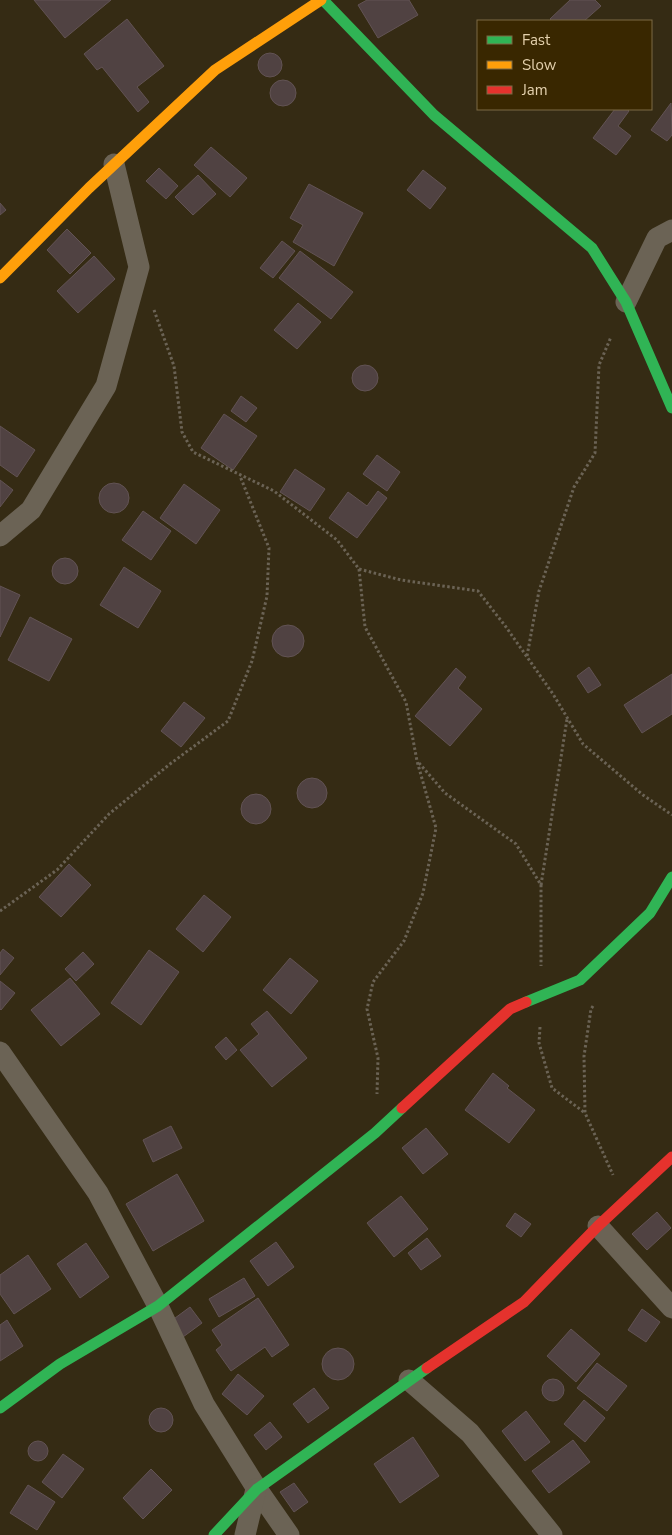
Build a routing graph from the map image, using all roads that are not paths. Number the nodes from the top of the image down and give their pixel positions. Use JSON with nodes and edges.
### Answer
{"nodes":[{"id":1,"x":322,"y":0,"type":"edge"},
{"id":2,"x":114,"y":164,"type":"junction"},
{"id":3,"x":672,"y":230,"type":"edge"},
{"id":4,"x":0,"y":278,"type":"edge"},
{"id":5,"x":626,"y":302,"type":"junction"},
{"id":6,"x":672,"y":408,"type":"edge"},
{"id":7,"x":0,"y":536,"type":"edge"},
{"id":8,"x":672,"y":878,"type":"edge"},
{"id":9,"x":0,"y":1052,"type":"edge"},
{"id":10,"x":672,"y":1156,"type":"edge"},
{"id":11,"x":598,"y":1226,"type":"junction"},
{"id":12,"x":158,"y":1306,"type":"junction"},
{"id":13,"x":672,"y":1308,"type":"edge"},
{"id":14,"x":410,"y":1380,"type":"junction"},
{"id":15,"x":0,"y":1408,"type":"edge"},
{"id":16,"x":256,"y":1489,"type":"junction"},
{"id":17,"x":214,"y":1535,"type":"edge"},
{"id":18,"x":245,"y":1535,"type":"edge"},
{"id":19,"x":289,"y":1535,"type":"edge"},
{"id":20,"x":552,"y":1535,"type":"edge"}],
"edges":[{"from":1,"to":2,"type":"street"},
{"from":1,"to":5,"type":"street"},
{"from":2,"to":4,"type":"street"},
{"from":2,"to":7,"type":"street"},
{"from":3,"to":5,"type":"street"},
{"from":5,"to":6,"type":"street"},
{"from":8,"to":12,"type":"street"},
{"from":9,"to":12,"type":"street"},
{"from":10,"to":11,"type":"street"},
{"from":11,"to":13,"type":"street"},
{"from":11,"to":14,"type":"street"},
{"from":12,"to":15,"type":"street"},
{"from":12,"to":16,"type":"street"},
{"from":14,"to":16,"type":"street"},
{"from":14,"to":20,"type":"street"},
{"from":16,"to":17,"type":"street"},
{"from":16,"to":18,"type":"street"},
{"from":16,"to":19,"type":"street"}]}
